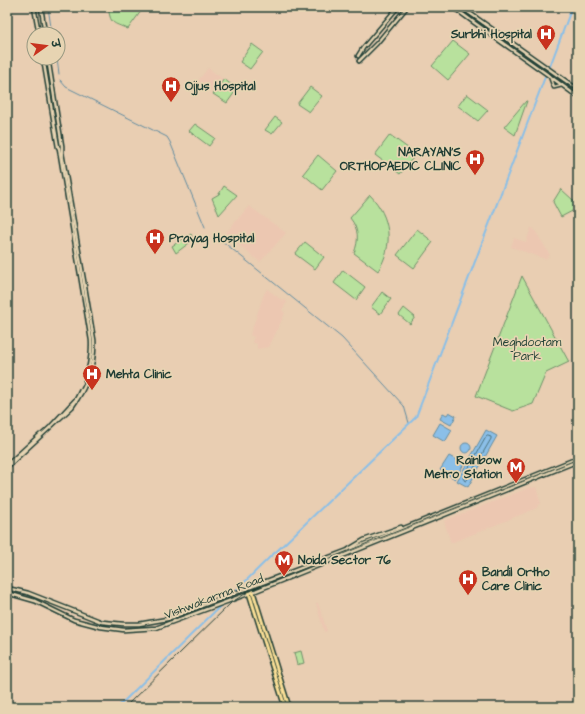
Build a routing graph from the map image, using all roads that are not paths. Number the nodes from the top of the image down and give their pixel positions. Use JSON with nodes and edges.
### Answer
{"nodes":[{"id":1,"x":34,"y":7,"type":"edge"},
{"id":2,"x":41,"y":7,"type":"edge"},
{"id":3,"x":398,"y":7,"type":"edge"},
{"id":4,"x":407,"y":7,"type":"edge"},
{"id":5,"x":453,"y":7,"type":"edge"},
{"id":6,"x":461,"y":7,"type":"edge"},
{"id":7,"x":473,"y":15,"type":"junction"},
{"id":8,"x":469,"y":19,"type":"junction"},
{"id":9,"x":38,"y":26,"type":"edge"},
{"id":10,"x":44,"y":26,"type":"edge"},
{"id":11,"x":489,"y":27,"type":"junction"},
{"id":12,"x":486,"y":32,"type":"junction"},
{"id":13,"x":522,"y":51,"type":"junction"},
{"id":14,"x":358,"y":56,"type":"dead end"},
{"id":15,"x":520,"y":56,"type":"junction"},
{"id":16,"x":532,"y":58,"type":"junction"},
{"id":17,"x":359,"y":61,"type":"dead end"},
{"id":18,"x":529,"y":62,"type":"junction"},
{"id":19,"x":44,"y":66,"type":"edge"},
{"id":20,"x":49,"y":66,"type":"edge"},
{"id":21,"x":549,"y":75,"type":"junction"},
{"id":22,"x":563,"y":85,"type":"junction"},
{"id":23,"x":578,"y":87,"type":"edge"},
{"id":24,"x":578,"y":97,"type":"edge"},
{"id":25,"x":56,"y":104,"type":"junction"},
{"id":26,"x":51,"y":105,"type":"junction"},
{"id":27,"x":61,"y":154,"type":"junction"},
{"id":28,"x":86,"y":321,"type":"dead end"},
{"id":29,"x":92,"y":321,"type":"dead end"},
{"id":30,"x":90,"y":342,"type":"dead end"},
{"id":31,"x":95,"y":345,"type":"junction"},
{"id":32,"x":578,"y":458,"type":"edge"},
{"id":33,"x":578,"y":461,"type":"edge"},
{"id":34,"x":7,"y":466,"type":"edge"},
{"id":35,"x":408,"y":526,"type":"junction"},
{"id":36,"x":370,"y":544,"type":"junction"},
{"id":37,"x":345,"y":551,"type":"junction"},
{"id":38,"x":7,"y":588,"type":"edge"},
{"id":39,"x":7,"y":593,"type":"edge"},
{"id":40,"x":251,"y":593,"type":"junction"},
{"id":41,"x":190,"y":611,"type":"junction"},
{"id":42,"x":182,"y":614,"type":"junction"},
{"id":43,"x":191,"y":616,"type":"junction"},
{"id":44,"x":184,"y":619,"type":"junction"},
{"id":45,"x":112,"y":628,"type":"junction"},
{"id":46,"x":114,"y":634,"type":"dead end"},
{"id":47,"x":270,"y":655,"type":"junction"},
{"id":48,"x":285,"y":707,"type":"edge"},
{"id":49,"x":289,"y":707,"type":"edge"}],
"edges":[{"from":1,"to":9,"type":"main road"},
{"from":2,"to":10,"type":"main road"},
{"from":3,"to":14,"type":"main road"},
{"from":4,"to":17,"type":"main road"},
{"from":5,"to":8,"type":"main road"},
{"from":6,"to":7,"type":"main road"},
{"from":7,"to":8,"type":"main road"},
{"from":7,"to":11,"type":"main road"},
{"from":8,"to":12,"type":"main road"},
{"from":11,"to":12,"type":"main road"},
{"from":11,"to":13,"type":"main road"},
{"from":12,"to":15,"type":"main road"},
{"from":13,"to":15,"type":"main road"},
{"from":13,"to":16,"type":"main road"},
{"from":15,"to":18,"type":"main road"},
{"from":16,"to":18,"type":"main road"},
{"from":16,"to":23,"type":"main road"},
{"from":18,"to":21,"type":"main road"},
{"from":19,"to":26,"type":"main road"},
{"from":20,"to":25,"type":"main road"},
{"from":21,"to":22,"type":"main road"},
{"from":21,"to":22,"type":"main road"},
{"from":22,"to":24,"type":"main road"},
{"from":25,"to":26,"type":"main road"},
{"from":25,"to":27,"type":"main road"},
{"from":26,"to":27,"type":"main road"},
{"from":27,"to":31,"type":"main road","bridge":true},
{"from":27,"to":34,"type":"main road","bridge":true},
{"from":28,"to":29,"type":"main road"},
{"from":30,"to":31,"type":"main road"},
{"from":31,"to":34,"type":"main road","bridge":true},
{"from":32,"to":35,"type":"main road","name":"Vishwakarma Road"},
{"from":33,"to":36,"type":"main road","name":"Vishwakarma Road"},
{"from":35,"to":36,"type":"main road","name":"Vishwakarma Road"},
{"from":35,"to":37,"type":"main road"},
{"from":36,"to":37,"type":"main road","name":"Vishwakarma Road"},
{"from":36,"to":40,"type":"main road","name":"Vishwakarma Road"},
{"from":37,"to":41,"type":"main road","name":"Vishwakarma Road"},
{"from":38,"to":42,"type":"main road","name":"Vishwakarma Road"},
{"from":39,"to":45,"type":"main road","name":"Vishwakarma Road"},
{"from":40,"to":43,"type":"main road","name":"Vishwakarma Road"},
{"from":40,"to":47,"type":"main road"},
{"from":41,"to":42,"type":"main road","name":"Vishwakarma Road"},
{"from":41,"to":43,"type":"main road"},
{"from":42,"to":44,"type":"main road"},
{"from":43,"to":44,"type":"main road","name":"Vishwakarma Road"},
{"from":44,"to":45,"type":"main road","name":"Vishwakarma Road"},
{"from":45,"to":46,"type":"main road"},
{"from":47,"to":48,"type":"main road"},
{"from":47,"to":49,"type":"main road"}]}
